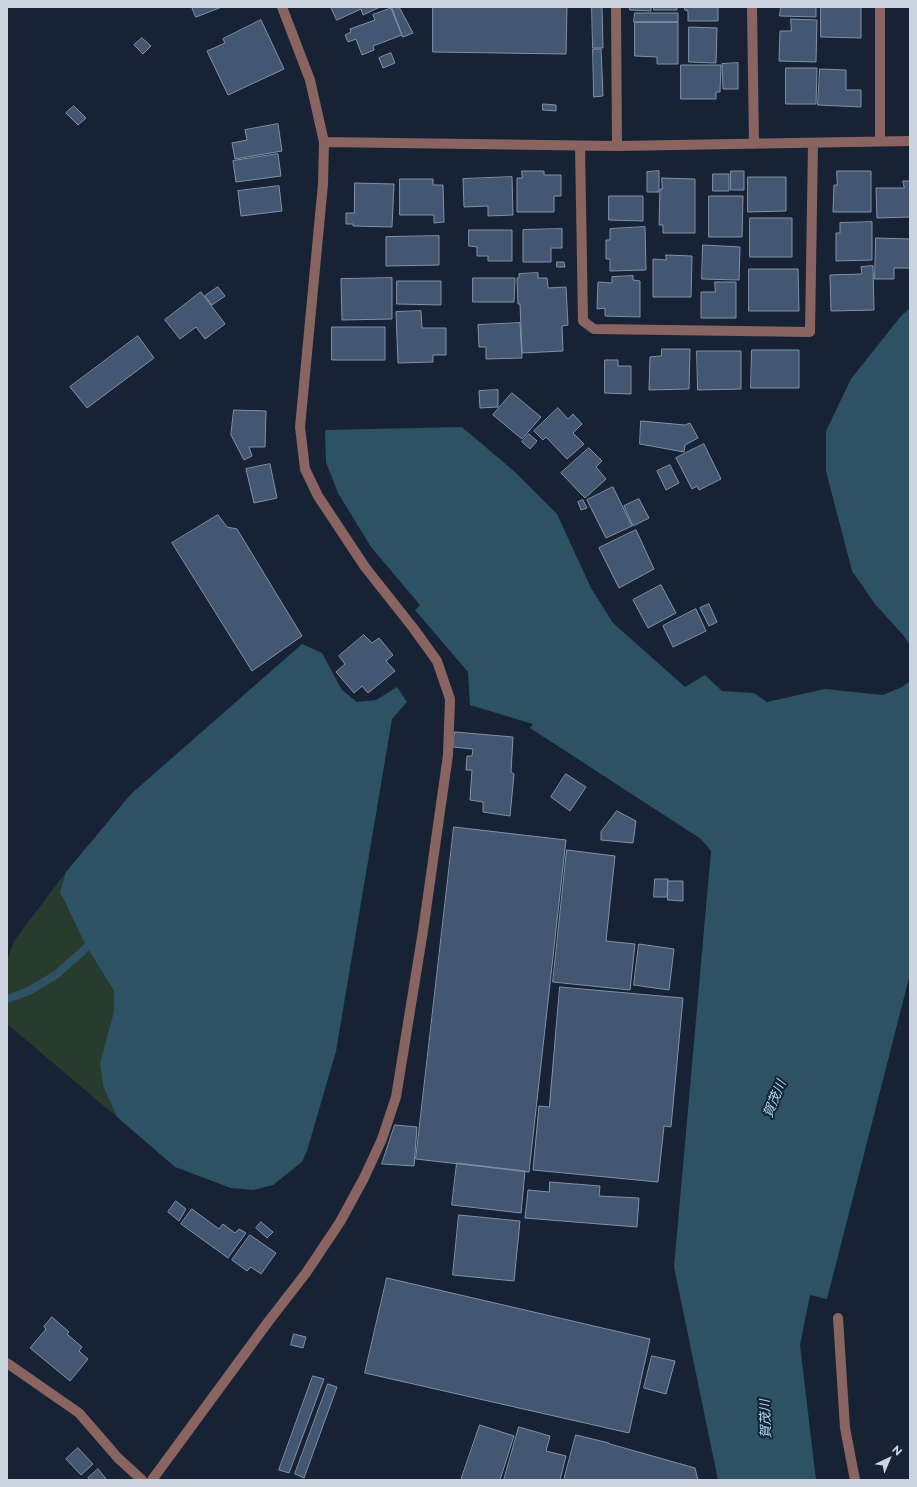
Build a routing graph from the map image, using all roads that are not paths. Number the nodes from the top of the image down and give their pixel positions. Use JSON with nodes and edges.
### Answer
{"nodes":[{"id":1,"x":282,"y":7,"type":"edge"},
{"id":2,"x":616,"y":7,"type":"edge"},
{"id":3,"x":752,"y":7,"type":"edge"},
{"id":4,"x":880,"y":7,"type":"edge"},
{"id":5,"x":910,"y":141,"type":"edge"},
{"id":6,"x":324,"y":142,"type":"junction"},
{"id":7,"x":880,"y":142,"type":"junction"},
{"id":8,"x":813,"y":143,"type":"junction"},
{"id":9,"x":754,"y":144,"type":"junction"},
{"id":10,"x":580,"y":146,"type":"junction"},
{"id":11,"x":617,"y":146,"type":"junction"},
{"id":12,"x":838,"y":1318,"type":"dead end"},
{"id":13,"x":7,"y":1363,"type":"edge"},
{"id":14,"x":142,"y":1480,"type":"edge"},
{"id":15,"x":152,"y":1480,"type":"edge"},
{"id":16,"x":855,"y":1480,"type":"edge"}],
"edges":[{"from":1,"to":6,"type":"street"},
{"from":2,"to":11,"type":"street"},
{"from":3,"to":9,"type":"street"},
{"from":4,"to":7,"type":"street"},
{"from":5,"to":7,"type":"street"},
{"from":6,"to":10,"type":"street"},
{"from":6,"to":15,"type":"street"},
{"from":7,"to":8,"type":"street"},
{"from":8,"to":9,"type":"street"},
{"from":8,"to":10,"type":"street"},
{"from":9,"to":11,"type":"street"},
{"from":10,"to":11,"type":"street"},
{"from":12,"to":16,"type":"street"},
{"from":13,"to":14,"type":"street"}]}
